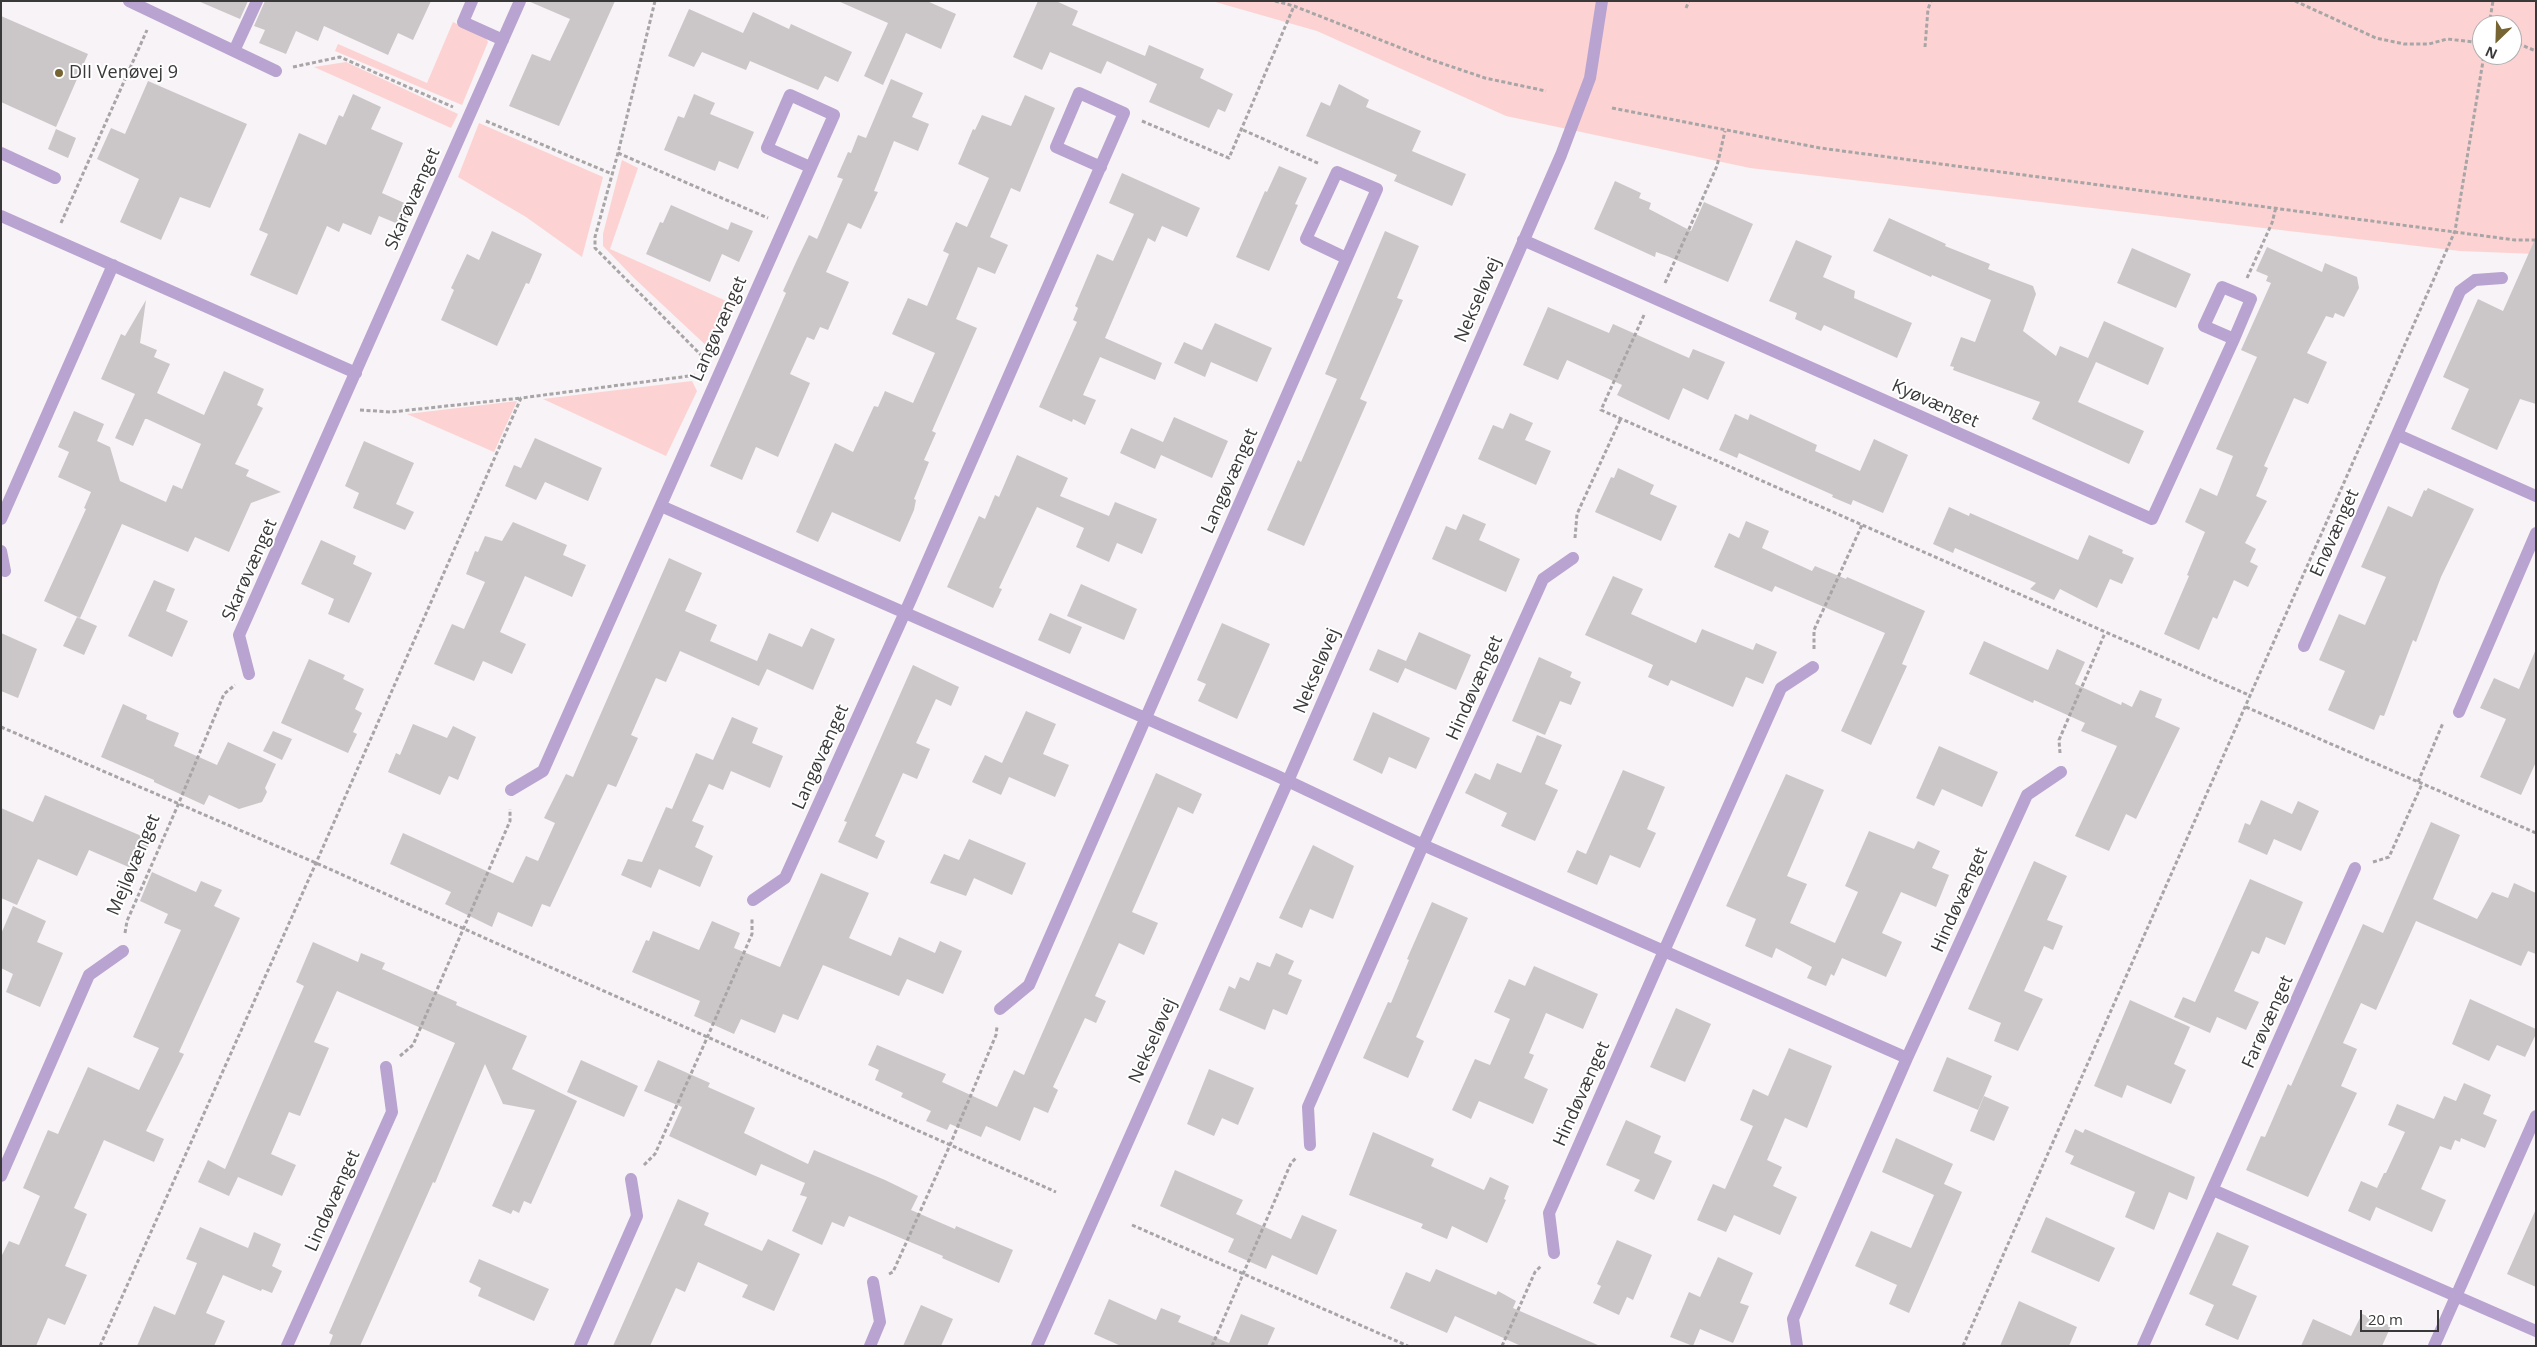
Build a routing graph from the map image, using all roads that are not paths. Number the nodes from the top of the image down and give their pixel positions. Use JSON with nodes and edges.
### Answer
{"nodes":[{"id":1,"x":129,"y":1,"type":"edge"},
{"id":2,"x":257,"y":1,"type":"edge"},
{"id":3,"x":472,"y":1,"type":"edge"},
{"id":4,"x":520,"y":1,"type":"edge"},
{"id":5,"x":1602,"y":1,"type":"edge"},
{"id":6,"x":503,"y":40,"type":"junction"},
{"id":7,"x":234,"y":51,"type":"junction"},
{"id":8,"x":276,"y":71,"type":"road end"},
{"id":9,"x":1,"y":153,"type":"edge"},
{"id":10,"x":810,"y":167,"type":"junction"},
{"id":11,"x":1101,"y":167,"type":"junction"},
{"id":12,"x":55,"y":178,"type":"dead end"},
{"id":13,"x":1,"y":216,"type":"edge"},
{"id":14,"x":1524,"y":240,"type":"junction"},
{"id":15,"x":1346,"y":258,"type":"junction"},
{"id":16,"x":114,"y":265,"type":"junction"},
{"id":17,"x":2502,"y":278,"type":"dead end"},
{"id":18,"x":2234,"y":339,"type":"junction"},
{"id":19,"x":356,"y":373,"type":"junction"},
{"id":20,"x":2398,"y":435,"type":"junction"},
{"id":21,"x":2536,"y":496,"type":"edge"},
{"id":22,"x":661,"y":506,"type":"junction"},
{"id":23,"x":1,"y":519,"type":"edge"},
{"id":24,"x":2536,"y":532,"type":"edge"},
{"id":25,"x":1,"y":551,"type":"edge"},
{"id":26,"x":1573,"y":558,"type":"road end"},
{"id":27,"x":5,"y":571,"type":"dead end"},
{"id":28,"x":904,"y":614,"type":"junction"},
{"id":29,"x":2304,"y":646,"type":"dead end"},
{"id":30,"x":1813,"y":667,"type":"road end"},
{"id":31,"x":249,"y":674,"type":"road end"},
{"id":32,"x":2459,"y":712,"type":"road end"},
{"id":33,"x":1145,"y":719,"type":"junction"},
{"id":34,"x":2061,"y":772,"type":"road end"},
{"id":35,"x":1288,"y":781,"type":"junction"},
{"id":36,"x":511,"y":790,"type":"road end"},
{"id":37,"x":1423,"y":844,"type":"junction"},
{"id":38,"x":2355,"y":868,"type":"road end"},
{"id":39,"x":753,"y":900,"type":"road end"},
{"id":40,"x":123,"y":951,"type":"road end"},
{"id":41,"x":1664,"y":951,"type":"junction"},
{"id":42,"x":1000,"y":1009,"type":"road end"},
{"id":43,"x":1908,"y":1058,"type":"junction"},
{"id":44,"x":386,"y":1067,"type":"road end"},
{"id":45,"x":2536,"y":1116,"type":"edge"},
{"id":46,"x":1310,"y":1145,"type":"road end"},
{"id":47,"x":1,"y":1176,"type":"edge"},
{"id":48,"x":631,"y":1179,"type":"road end"},
{"id":49,"x":2213,"y":1190,"type":"junction"},
{"id":50,"x":1554,"y":1254,"type":"road end"},
{"id":51,"x":872,"y":1282,"type":"road end"},
{"id":52,"x":2456,"y":1296,"type":"junction"},
{"id":53,"x":2536,"y":1331,"type":"edge"},
{"id":54,"x":287,"y":1346,"type":"edge"},
{"id":55,"x":580,"y":1346,"type":"edge"},
{"id":56,"x":870,"y":1346,"type":"edge"},
{"id":57,"x":1037,"y":1346,"type":"edge"},
{"id":58,"x":1796,"y":1346,"type":"edge"},
{"id":59,"x":2143,"y":1346,"type":"edge"},
{"id":60,"x":2434,"y":1346,"type":"edge"}],
"edges":[{"from":1,"to":7,"type":"street"},
{"from":2,"to":7,"type":"street"},
{"from":3,"to":6,"type":"street"},
{"from":4,"to":6,"type":"street","name":"Skarøvænget"},
{"from":5,"to":14,"type":"street","name":"Nekseløvej"},
{"from":6,"to":19,"type":"street","name":"Skarøvænget"},
{"from":7,"to":8,"type":"street"},
{"from":9,"to":12,"type":"street"},
{"from":10,"to":10,"type":"street","name":"Langøvænget"},
{"from":10,"to":22,"type":"street","name":"Langøvænget"},
{"from":11,"to":11,"type":"street","name":"Langøvænget"},
{"from":11,"to":28,"type":"street","name":"Langøvænget"},
{"from":13,"to":16,"type":"street"},
{"from":14,"to":18,"type":"street","name":"Kyøvænget"},
{"from":14,"to":35,"type":"street","name":"Nekseløvej"},
{"from":15,"to":15,"type":"street","name":"Langøvænget"},
{"from":15,"to":33,"type":"street","name":"Langøvænget"},
{"from":16,"to":19,"type":"street"},
{"from":16,"to":23,"type":"street"},
{"from":17,"to":20,"type":"street","name":"Enøvænget"},
{"from":18,"to":18,"type":"street","name":"Kyøvænget"},
{"from":19,"to":31,"type":"street","name":"Skarøvænget"},
{"from":20,"to":21,"type":"street"},
{"from":20,"to":29,"type":"street","name":"Enøvænget"},
{"from":22,"to":28,"type":"street"},
{"from":22,"to":36,"type":"street","name":"Langøvænget"},
{"from":24,"to":32,"type":"street"},
{"from":25,"to":27,"type":"street"},
{"from":26,"to":37,"type":"street","name":"Hindøvænget"},
{"from":28,"to":33,"type":"street"},
{"from":28,"to":39,"type":"street","name":"Langøvænget"},
{"from":30,"to":41,"type":"street","name":"Hindøvænget"},
{"from":33,"to":35,"type":"street"},
{"from":33,"to":42,"type":"street","name":"Langøvænget"},
{"from":34,"to":43,"type":"street","name":"Hindøvænget"},
{"from":35,"to":37,"type":"street"},
{"from":35,"to":57,"type":"street","name":"Nekseløvej"},
{"from":37,"to":41,"type":"street"},
{"from":37,"to":46,"type":"street","name":"Hindøvænget"},
{"from":38,"to":49,"type":"street","name":"Farøvænget"},
{"from":40,"to":47,"type":"street"},
{"from":41,"to":43,"type":"street"},
{"from":41,"to":50,"type":"street","name":"Hindøvænget"},
{"from":43,"to":58,"type":"street","name":"Hindøvænget"},
{"from":44,"to":54,"type":"street","name":"Lindøvænget"},
{"from":45,"to":52,"type":"street"},
{"from":48,"to":55,"type":"street"},
{"from":49,"to":52,"type":"street"},
{"from":49,"to":59,"type":"street","name":"Farøvænget"},
{"from":51,"to":56,"type":"street"},
{"from":52,"to":53,"type":"street"},
{"from":52,"to":60,"type":"street"}]}
